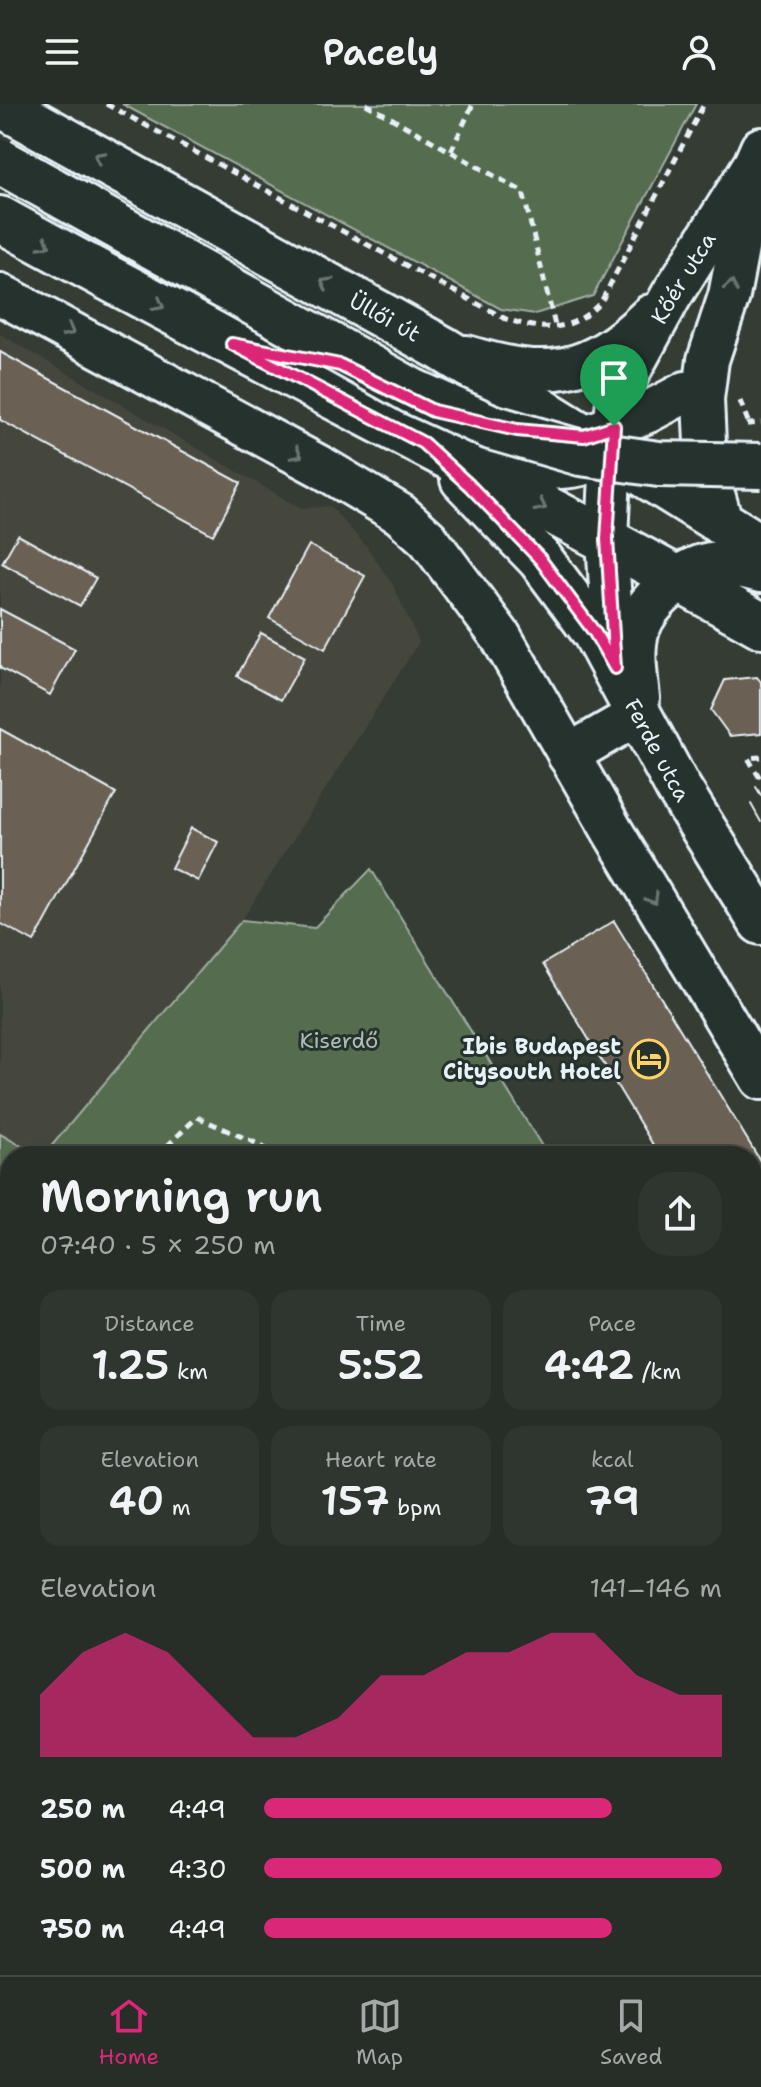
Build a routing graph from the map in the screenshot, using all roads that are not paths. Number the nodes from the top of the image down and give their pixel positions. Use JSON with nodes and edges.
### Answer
{"nodes":[{"id":1,"x":0,"y":104,"type":"edge"},
{"id":2,"x":759,"y":160,"type":"edge"},
{"id":3,"x":0,"y":161,"type":"edge"},
{"id":4,"x":0,"y":219,"type":"edge"},
{"id":5,"x":0,"y":294,"type":"edge"},
{"id":6,"x":671,"y":296,"type":"junction"},
{"id":7,"x":232,"y":344,"type":"junction"},
{"id":8,"x":443,"y":349,"type":"junction"},
{"id":9,"x":708,"y":360,"type":"junction"},
{"id":10,"x":607,"y":427,"type":"junction"},
{"id":11,"x":423,"y":443,"type":"junction"},
{"id":12,"x":761,"y":466,"type":"edge"},
{"id":13,"x":722,"y":522,"type":"junction"},
{"id":14,"x":607,"y":539,"type":"junction"},
{"id":15,"x":761,"y":547,"type":"edge"},
{"id":16,"x":761,"y":570,"type":"edge"},
{"id":17,"x":680,"y":579,"type":"junction"},
{"id":18,"x":761,"y":625,"type":"edge"},
{"id":19,"x":615,"y":668,"type":"junction"},
{"id":20,"x":639,"y":714,"type":"junction"},
{"id":21,"x":568,"y":755,"type":"junction"},
{"id":22,"x":761,"y":922,"type":"edge"},
{"id":23,"x":761,"y":1079,"type":"edge"}],
"edges":[{"from":8,"to":1,"type":"main road","name":"Üllői út","one_way":true},
{"from":2,"to":6,"type":"street","name":"Kőér utca"},
{"from":9,"to":2,"type":"street","name":"Kőér utca","one_way":true},
{"from":3,"to":12,"type":"main road","bridge":true},
{"from":4,"to":7,"type":"main road","one_way":true},
{"from":5,"to":21,"type":"street","one_way":true},
{"from":6,"to":8,"type":"street"},
{"from":6,"to":10,"type":"street","name":"Kőér utca"},
{"from":7,"to":10,"type":"street"},
{"from":7,"to":11,"type":"main road"},
{"from":8,"to":10,"type":"main road","name":"Üllői út"},
{"from":9,"to":10,"type":"street"},
{"from":9,"to":13,"type":"street"},
{"from":10,"to":11,"type":"street"},
{"from":10,"to":13,"type":"main road","name":"Üllői út"},
{"from":10,"to":14,"type":"street"},
{"from":11,"to":14,"type":"main road","one_way":true},
{"from":11,"to":19,"type":"main road","name":"Ferde utca"},
{"from":13,"to":15,"type":"main road","name":"Üllői út"},
{"from":14,"to":17,"type":"main road"},
{"from":14,"to":19,"type":"street"},
{"from":16,"to":17,"type":"main road"},
{"from":17,"to":18,"type":"main road"},
{"from":17,"to":20,"type":"main road"},
{"from":19,"to":20,"type":"main road","name":"Ferde utca"},
{"from":20,"to":21,"type":"street"},
{"from":20,"to":22,"type":"main road","name":"Ferde utca"},
{"from":21,"to":23,"type":"street","one_way":true}]}
